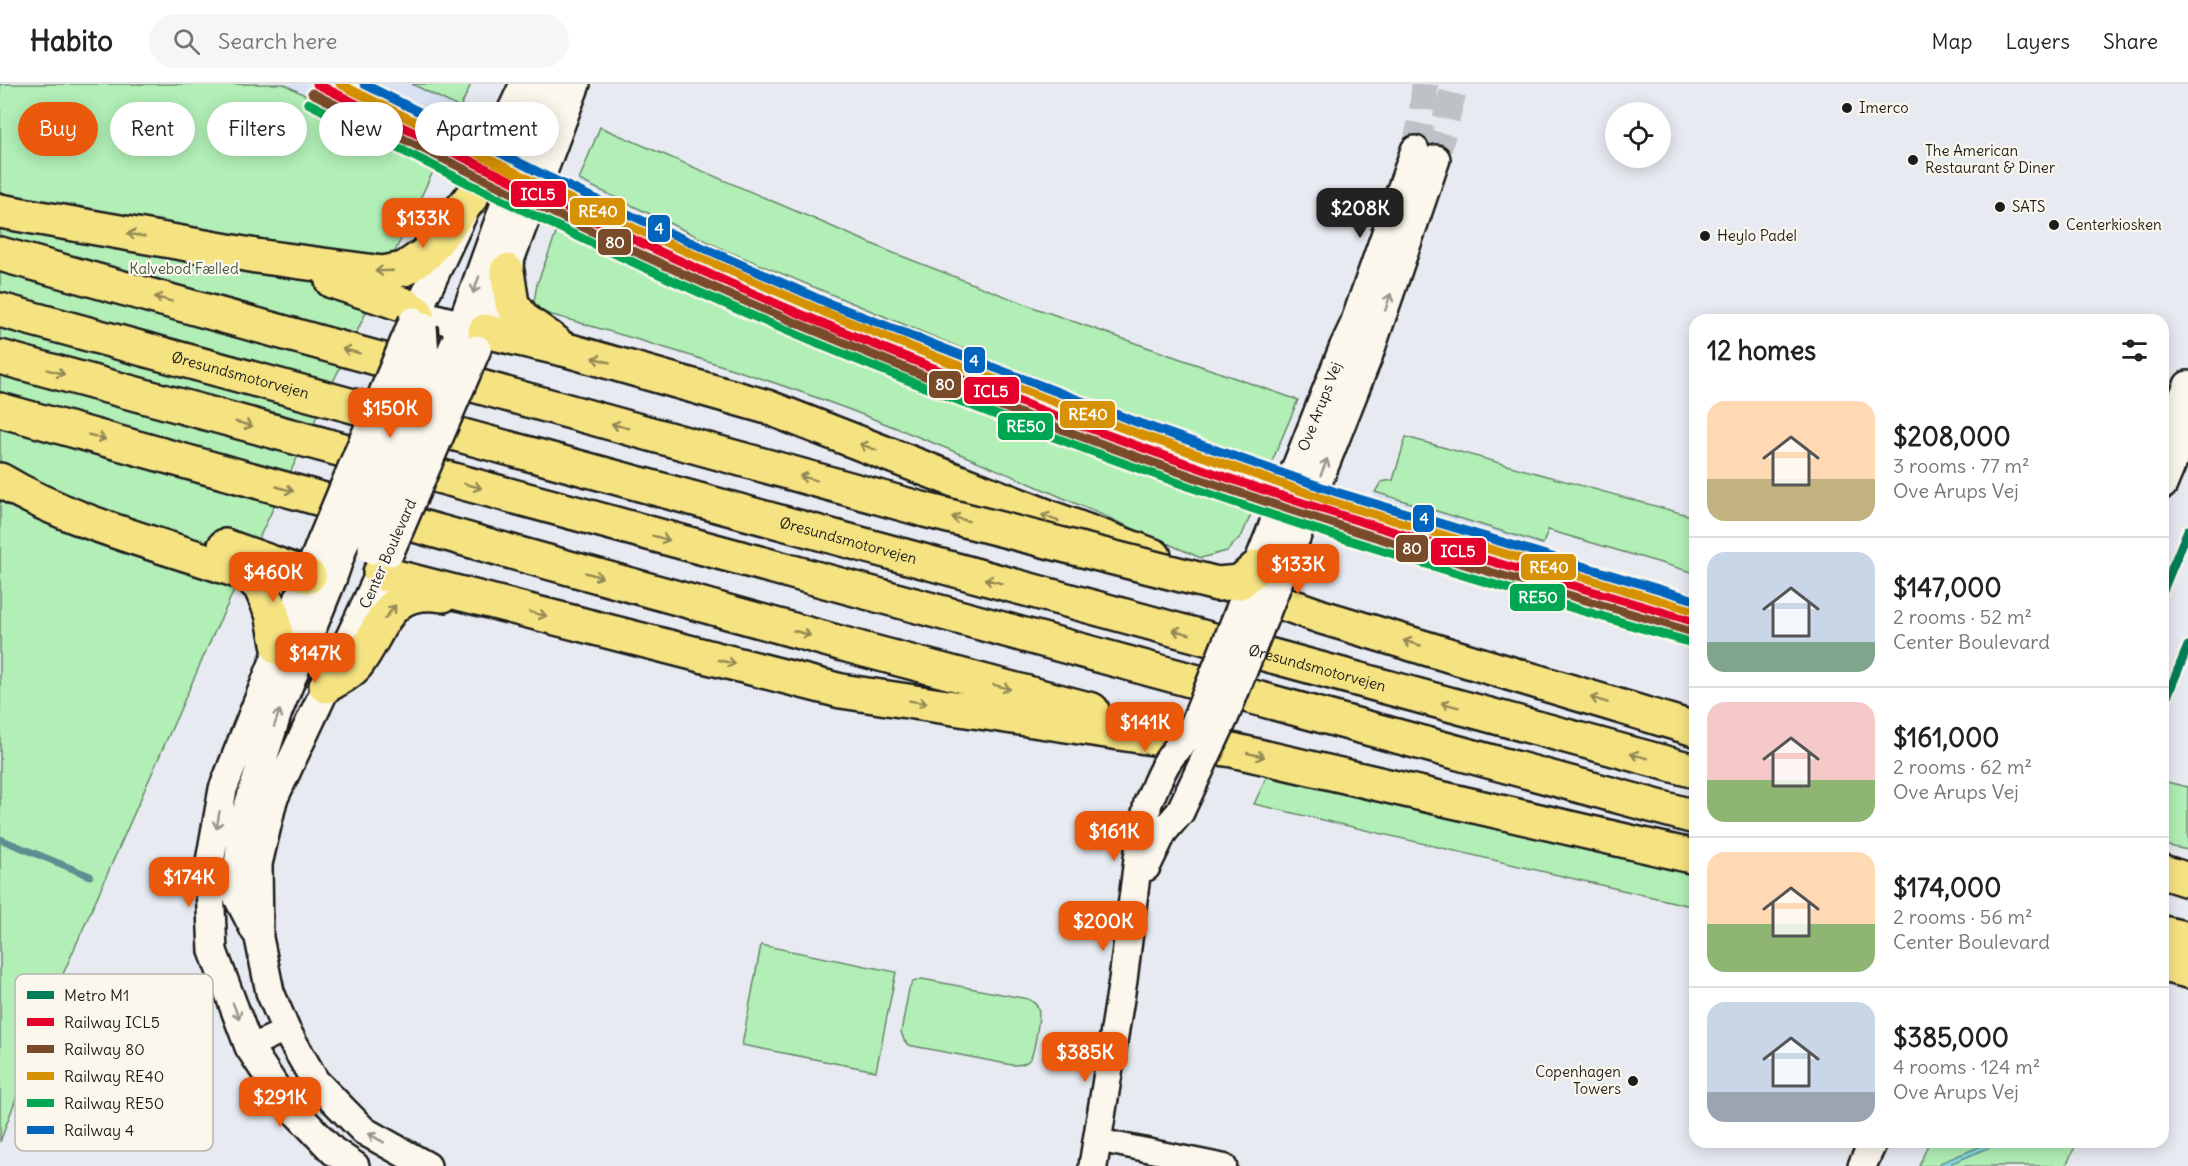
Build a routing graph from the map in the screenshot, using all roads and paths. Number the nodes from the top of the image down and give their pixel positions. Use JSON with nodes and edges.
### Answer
{"nodes":[{"id":1,"x":552,"y":90,"type":"edge"},
{"id":2,"x":472,"y":196,"type":"junction"},
{"id":3,"x":0,"y":211,"type":"edge"},
{"id":4,"x":514,"y":215,"type":"junction"},
{"id":5,"x":0,"y":254,"type":"edge"},
{"id":6,"x":256,"y":256,"type":"junction"},
{"id":7,"x":507,"y":271,"type":"junction"},
{"id":8,"x":0,"y":310,"type":"edge"},
{"id":9,"x":418,"y":320,"type":"junction"},
{"id":10,"x":470,"y":336,"type":"junction"},
{"id":11,"x":567,"y":350,"type":"junction"},
{"id":12,"x":0,"y":357,"type":"edge"},
{"id":13,"x":2188,"y":385,"type":"edge"},
{"id":14,"x":0,"y":410,"type":"edge"},
{"id":15,"x":2188,"y":425,"type":"edge"},
{"id":16,"x":2169,"y":431,"type":"edge"},
{"id":17,"x":0,"y":466,"type":"edge"},
{"id":18,"x":2169,"y":471,"type":"edge"},
{"id":19,"x":0,"y":480,"type":"edge"},
{"id":20,"x":381,"y":558,"type":"junction"},
{"id":21,"x":1257,"y":567,"type":"junction"},
{"id":22,"x":321,"y":578,"type":"junction"},
{"id":23,"x":502,"y":605,"type":"junction"},
{"id":24,"x":279,"y":648,"type":"junction"},
{"id":25,"x":326,"y":686,"type":"junction"},
{"id":26,"x":1225,"y":716,"type":"junction"},
{"id":27,"x":1689,"y":727,"type":"edge"},
{"id":28,"x":1190,"y":735,"type":"junction"},
{"id":29,"x":1689,"y":769,"type":"edge"},
{"id":30,"x":1689,"y":815,"type":"edge"},
{"id":31,"x":1689,"y":856,"type":"edge"},
{"id":32,"x":2169,"y":874,"type":"edge"},
{"id":33,"x":2188,"y":880,"type":"edge"},
{"id":34,"x":2169,"y":887,"type":"edge"},
{"id":35,"x":2188,"y":892,"type":"edge"},
{"id":36,"x":1129,"y":929,"type":"junction"},
{"id":37,"x":2169,"y":934,"type":"edge"},
{"id":38,"x":259,"y":938,"type":"junction"},
{"id":39,"x":2188,"y":939,"type":"edge"},
{"id":40,"x":2169,"y":966,"type":"edge"},
{"id":41,"x":2188,"y":971,"type":"edge"},
{"id":42,"x":286,"y":1030,"type":"junction"},
{"id":43,"x":249,"y":1047,"type":"junction"},
{"id":44,"x":1870,"y":1148,"type":"edge"},
{"id":45,"x":1890,"y":1148,"type":"edge"},
{"id":46,"x":1095,"y":1153,"type":"edge"},
{"id":47,"x":355,"y":1166,"type":"edge"},
{"id":48,"x":427,"y":1166,"type":"edge"},
{"id":49,"x":1225,"y":1166,"type":"edge"},
{"id":50,"x":1862,"y":1166,"type":"edge"},
{"id":51,"x":1882,"y":1166,"type":"edge"}],
"edges":[{"from":1,"to":2,"type":"street","name":"Center Boulevard"},
{"from":1,"to":4,"type":"street","name":"Center Boulevard"},
{"from":2,"to":6,"type":"highway","one_way":true},
{"from":2,"to":9,"type":"street","name":"Center Boulevard"},
{"from":6,"to":3,"type":"highway","one_way":true},
{"from":4,"to":7,"type":"street","name":"Center Boulevard"},
{"from":4,"to":10,"type":"street","one_way":true},
{"from":21,"to":5,"type":"highway","one_way":true,"bridge":true},
{"from":6,"to":9,"type":"highway"},
{"from":7,"to":10,"type":"street","name":"Center Boulevard"},
{"from":7,"to":11,"type":"highway"},
{"from":29,"to":8,"type":"highway","name":"Øresundsmotorvejen","one_way":true},
{"from":9,"to":10,"type":"street"},
{"from":9,"to":22,"type":"street","name":"Center Boulevard","bridge":true},
{"from":10,"to":11,"type":"highway"},
{"from":10,"to":20,"type":"street","name":"Center Boulevard","bridge":true},
{"from":27,"to":11,"type":"highway","one_way":true},
{"from":12,"to":30,"type":"highway","one_way":true},
{"from":13,"to":16,"type":"street"},
{"from":14,"to":28,"type":"highway","one_way":true},
{"from":15,"to":18,"type":"street"},
{"from":17,"to":22,"type":"highway"},
{"from":19,"to":24,"type":"highway"},
{"from":20,"to":22,"type":"street"},
{"from":20,"to":23,"type":"highway"},
{"from":20,"to":25,"type":"street","name":"Center Boulevard"},
{"from":26,"to":21,"type":"street","name":"Ove Arups Vej","one_way":true,"bridge":true},
{"from":21,"to":28,"type":"street","name":"Ove Arups Vej","bridge":true},
{"from":22,"to":24,"type":"street","name":"Center Boulevard"},
{"from":38,"to":22,"type":"street","one_way":true},
{"from":25,"to":23,"type":"highway","one_way":true},
{"from":23,"to":31,"type":"highway","one_way":true},
{"from":24,"to":43,"type":"street","name":"Center Boulevard","one_way":true},
{"from":25,"to":38,"type":"street","name":"Center Boulevard"},
{"from":26,"to":28,"type":"highway","bridge":true},
{"from":26,"to":36,"type":"street","name":"Ove Arups Vej","bridge":true},
{"from":28,"to":36,"type":"street","name":"Ove Arups Vej","bridge":true},
{"from":32,"to":33,"type":"highway"},
{"from":34,"to":35,"type":"highway"},
{"from":36,"to":46,"type":"street","name":"Ove Arups Vej"},
{"from":37,"to":39,"type":"highway"},
{"from":38,"to":42,"type":"street","name":"Center Boulevard"},
{"from":40,"to":41,"type":"highway"},
{"from":42,"to":43,"type":"street"},
{"from":48,"to":42,"type":"street","name":"Center Boulevard","one_way":true},
{"from":43,"to":47,"type":"street","name":"Center Boulevard"},
{"from":44,"to":50,"type":"street"},
{"from":45,"to":51,"type":"street"},
{"from":46,"to":49,"type":"street"}]}
